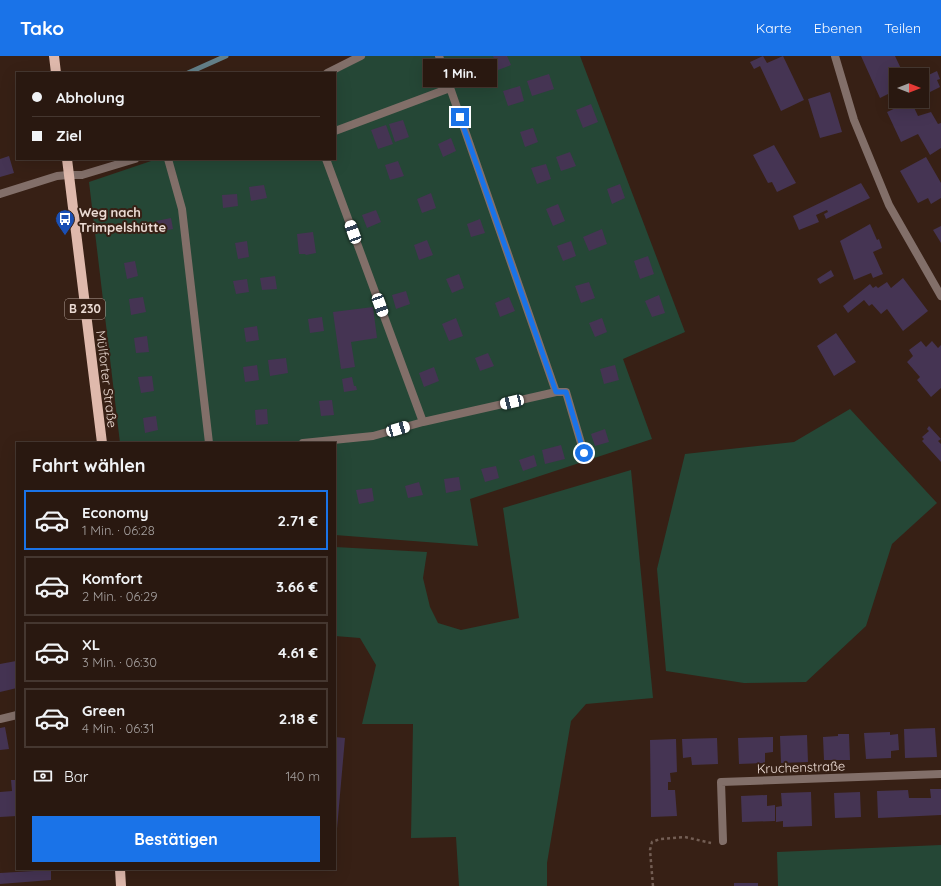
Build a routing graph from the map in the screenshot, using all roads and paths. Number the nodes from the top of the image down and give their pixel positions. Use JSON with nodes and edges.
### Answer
{"nodes":[{"id":1,"x":54,"y":56,"type":"edge"},
{"id":2,"x":361,"y":56,"type":"edge"},
{"id":3,"x":439,"y":56,"type":"edge"},
{"id":4,"x":835,"y":56,"type":"edge"},
{"id":5,"x":56,"y":72,"type":"edge"},
{"id":6,"x":329,"y":72,"type":"edge"},
{"id":7,"x":450,"y":88,"type":"junction"},
{"id":8,"x":336,"y":131,"type":"edge"},
{"id":9,"x":67,"y":160,"type":"edge"},
{"id":10,"x":132,"y":160,"type":"edge"},
{"id":11,"x":168,"y":160,"type":"edge"},
{"id":12,"x":326,"y":160,"type":"edge"},
{"id":13,"x":68,"y":175,"type":"junction"},
{"id":14,"x":0,"y":194,"type":"edge"},
{"id":15,"x":941,"y":296,"type":"edge"},
{"id":16,"x":556,"y":392,"type":"junction"},
{"id":17,"x":423,"y":422,"type":"junction"},
{"id":18,"x":102,"y":442,"type":"edge"},
{"id":19,"x":209,"y":442,"type":"edge"},
{"id":20,"x":313,"y":442,"type":"edge"},
{"id":21,"x":584,"y":453,"type":"dead end"},
{"id":22,"x":16,"y":715,"type":"edge"},
{"id":23,"x":0,"y":718,"type":"edge"},
{"id":24,"x":941,"y":774,"type":"edge"},
{"id":25,"x":723,"y":841,"type":"joint"},
{"id":26,"x":120,"y":870,"type":"edge"},
{"id":27,"x":121,"y":886,"type":"edge"},
{"id":28,"x":653,"y":886,"type":"edge"}],
"edges":[{"from":1,"to":5,"type":"main road"},
{"from":2,"to":6,"type":"street"},
{"from":3,"to":7,"type":"street"},
{"from":4,"to":15,"type":"street"},
{"from":7,"to":8,"type":"street"},
{"from":7,"to":16,"type":"street"},
{"from":9,"to":13,"type":"main road","number":"B 230"},
{"from":10,"to":13,"type":"street"},
{"from":11,"to":19,"type":"street"},
{"from":12,"to":17,"type":"street"},
{"from":13,"to":14,"type":"street"},
{"from":13,"to":18,"type":"main road","name":"Mülforter Straße","number":"B 230"},
{"from":16,"to":17,"type":"street"},
{"from":16,"to":21,"type":"street"},
{"from":17,"to":20,"type":"street"},
{"from":22,"to":23,"type":"street"},
{"from":24,"to":25,"type":"street","name":"Kruchenstraße"},
{"from":25,"to":28,"type":"path"},
{"from":26,"to":27,"type":"main road"}]}
